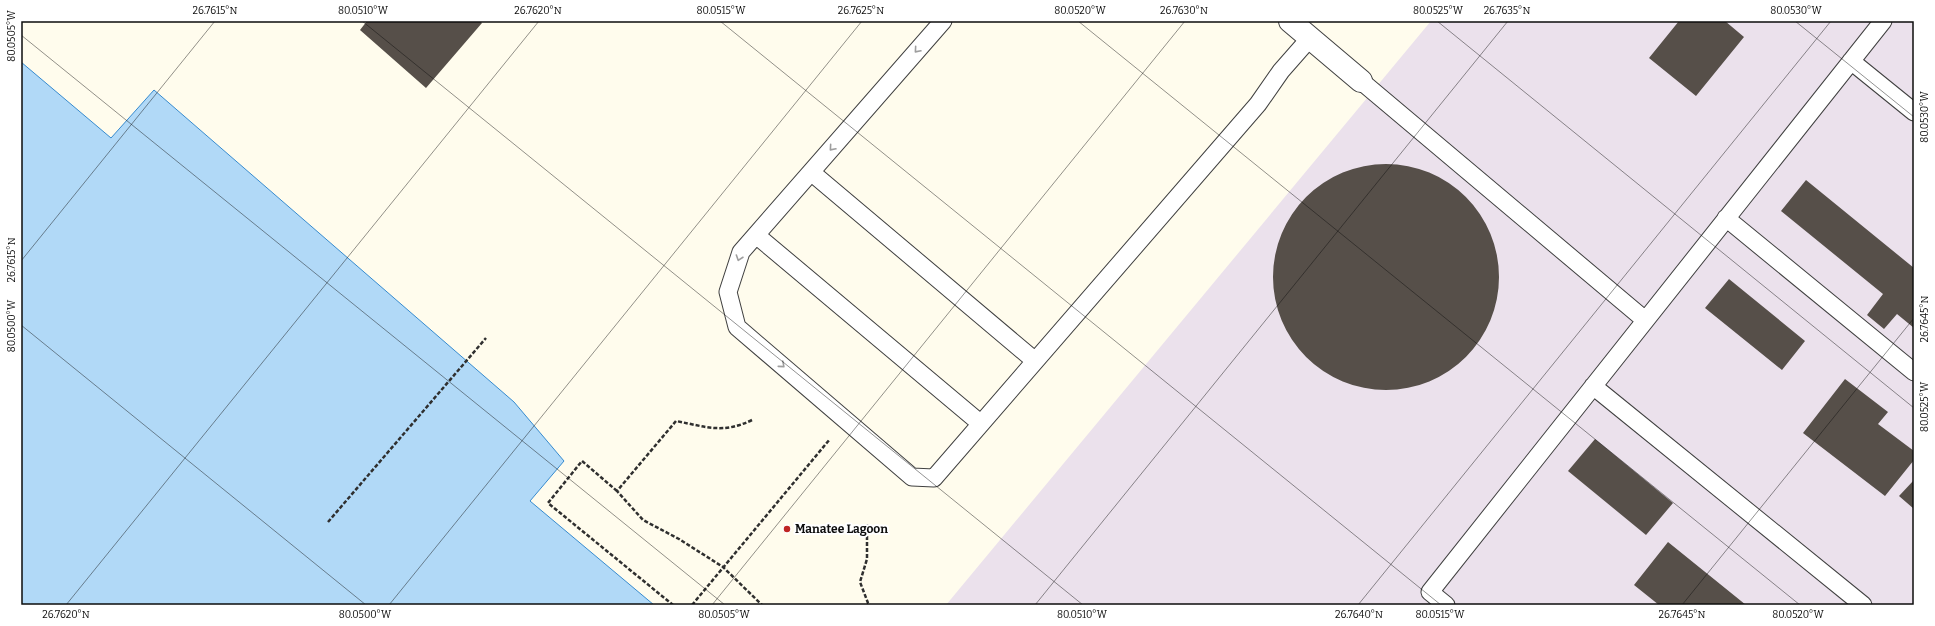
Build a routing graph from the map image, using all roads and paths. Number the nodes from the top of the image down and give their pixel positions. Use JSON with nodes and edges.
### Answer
{"nodes":[{"id":1,"x":943,"y":21,"type":"edge"},
{"id":2,"x":1290,"y":21,"type":"edge"},
{"id":3,"x":1883,"y":21,"type":"edge"},
{"id":4,"x":1310,"y":38,"type":"junction"},
{"id":5,"x":1851,"y":61,"type":"junction"},
{"id":6,"x":1362,"y":81,"type":"joint"},
{"id":7,"x":1914,"y":112,"type":"edge"},
{"id":8,"x":811,"y":172,"type":"junction"},
{"id":9,"x":1726,"y":218,"type":"junction"},
{"id":10,"x":756,"y":235,"type":"junction"},
{"id":11,"x":1645,"y":320,"type":"junction"},
{"id":12,"x":486,"y":338,"type":"dead end"},
{"id":13,"x":1034,"y":360,"type":"junction"},
{"id":14,"x":1914,"y":372,"type":"edge"},
{"id":15,"x":1593,"y":386,"type":"junction"},
{"id":16,"x":752,"y":420,"type":"dead end"},
{"id":17,"x":845,"y":420,"type":"junction"},
{"id":18,"x":980,"y":424,"type":"junction"},
{"id":19,"x":617,"y":491,"type":"junction"},
{"id":20,"x":328,"y":522,"type":"dead end"},
{"id":21,"x":867,"y":524,"type":"dead end"},
{"id":22,"x":723,"y":567,"type":"junction"},
{"id":23,"x":673,"y":605,"type":"edge"},
{"id":24,"x":692,"y":605,"type":"edge"},
{"id":25,"x":762,"y":605,"type":"edge"},
{"id":26,"x":870,"y":605,"type":"edge"},
{"id":27,"x":1446,"y":605,"type":"edge"},
{"id":28,"x":1863,"y":605,"type":"edge"}],
"edges":[{"from":1,"to":8,"type":"lane","one_way":true},
{"from":2,"to":4,"type":"street"},
{"from":3,"to":5,"type":"lane"},
{"from":4,"to":6,"type":"street"},
{"from":4,"to":13,"type":"lane"},
{"from":5,"to":7,"type":"lane"},
{"from":5,"to":9,"type":"lane"},
{"from":6,"to":11,"type":"lane"},
{"from":8,"to":10,"type":"lane"},
{"from":8,"to":13,"type":"lane"},
{"from":9,"to":11,"type":"lane"},
{"from":9,"to":14,"type":"lane"},
{"from":10,"to":17,"type":"lane","one_way":true},
{"from":10,"to":18,"type":"lane"},
{"from":11,"to":15,"type":"lane"},
{"from":12,"to":20,"type":"path"},
{"from":13,"to":18,"type":"lane"},
{"from":15,"to":27,"type":"lane"},
{"from":15,"to":28,"type":"lane"},
{"from":16,"to":19,"type":"path"},
{"from":17,"to":18,"type":"lane"},
{"from":17,"to":22,"type":"path"},
{"from":19,"to":22,"type":"path"},
{"from":19,"to":23,"type":"path"},
{"from":21,"to":26,"type":"path"},
{"from":22,"to":24,"type":"path"},
{"from":22,"to":25,"type":"path"}]}
